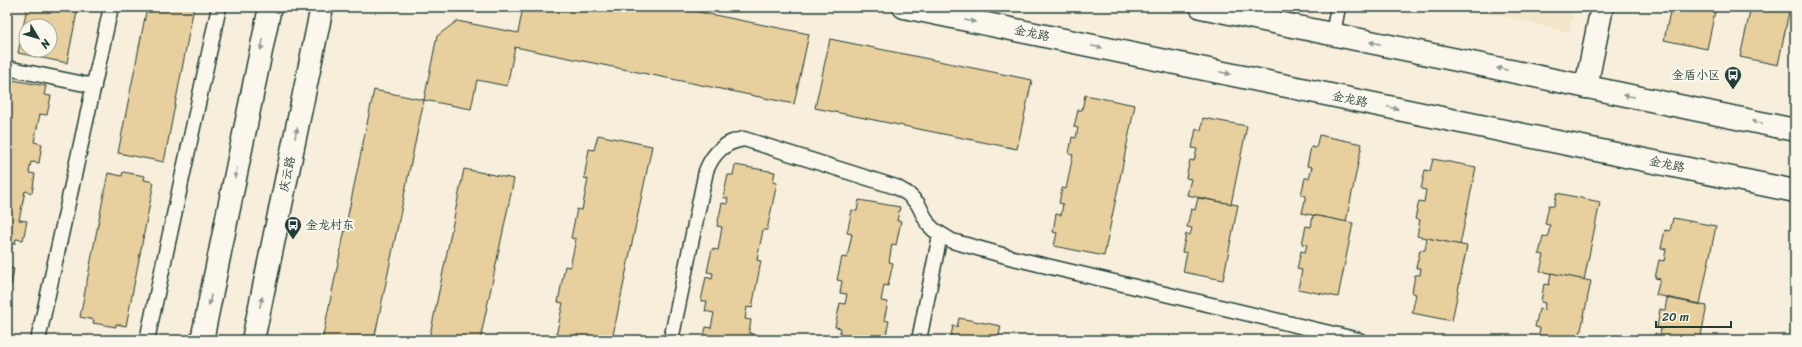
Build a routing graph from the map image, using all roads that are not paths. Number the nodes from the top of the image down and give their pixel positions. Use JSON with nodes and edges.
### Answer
{"nodes":[{"id":1,"x":111,"y":7,"type":"edge"},
{"id":2,"x":219,"y":7,"type":"edge"},
{"id":3,"x":270,"y":7,"type":"edge"},
{"id":4,"x":322,"y":7,"type":"edge"},
{"id":5,"x":904,"y":7,"type":"edge"},
{"id":6,"x":1201,"y":7,"type":"edge"},
{"id":7,"x":1338,"y":7,"type":"edge"},
{"id":8,"x":1602,"y":7,"type":"edge"},
{"id":9,"x":1332,"y":34,"type":"junction"},
{"id":10,"x":7,"y":68,"type":"edge"},
{"id":11,"x":94,"y":86,"type":"junction"},
{"id":12,"x":1586,"y":87,"type":"junction"},
{"id":13,"x":1795,"y":130,"type":"edge"},
{"id":14,"x":1795,"y":191,"type":"edge"},
{"id":15,"x":940,"y":235,"type":"junction"},
{"id":16,"x":38,"y":340,"type":"edge"},
{"id":17,"x":147,"y":340,"type":"edge"},
{"id":18,"x":202,"y":340,"type":"edge"},
{"id":19,"x":253,"y":340,"type":"edge"},
{"id":20,"x":671,"y":340,"type":"edge"},
{"id":21,"x":919,"y":340,"type":"edge"},
{"id":22,"x":1359,"y":340,"type":"edge"}],
"edges":[{"from":1,"to":11,"type":"lane"},
{"from":2,"to":17,"type":"lane"},
{"from":3,"to":18,"type":"main road","one_way":true},
{"from":19,"to":4,"type":"main road","name":"庆云路","one_way":true},
{"from":5,"to":14,"type":"main road","name":"金龙路","one_way":true},
{"from":6,"to":9,"type":"main road"},
{"from":7,"to":9,"type":"lane"},
{"from":8,"to":12,"type":"main road"},
{"from":12,"to":9,"type":"main road","one_way":true},
{"from":10,"to":11,"type":"lane"},
{"from":11,"to":16,"type":"lane"},
{"from":13,"to":12,"type":"main road","one_way":true},
{"from":15,"to":20,"type":"lane"},
{"from":15,"to":21,"type":"lane"},
{"from":15,"to":22,"type":"lane"}]}
